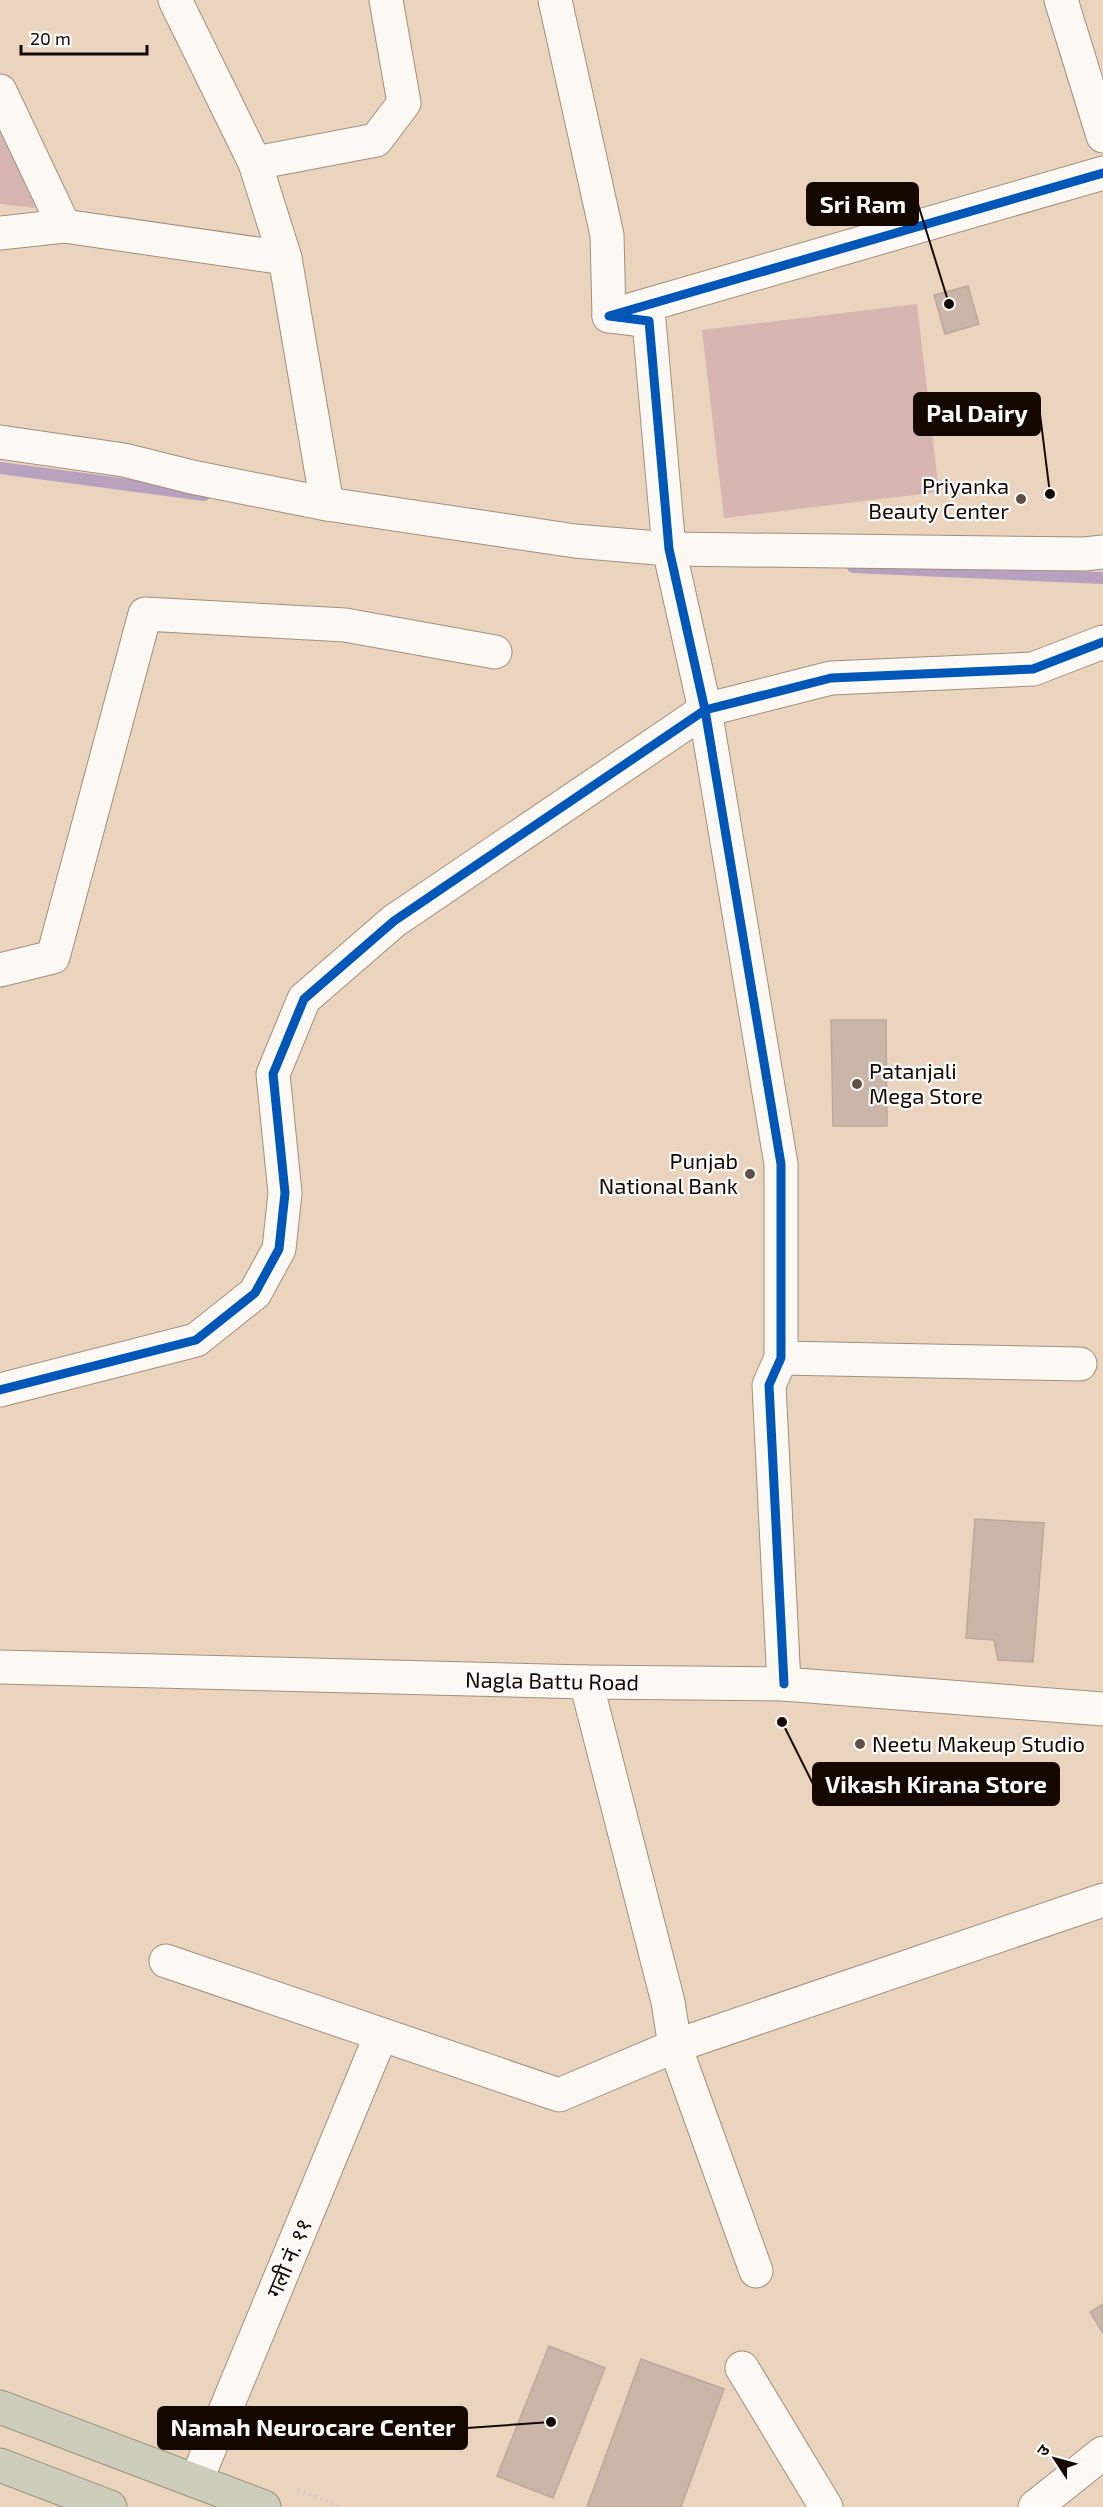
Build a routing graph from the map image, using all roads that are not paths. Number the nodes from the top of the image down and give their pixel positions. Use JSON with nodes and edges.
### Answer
{"nodes":[{"id":1,"x":175,"y":0,"type":"edge"},
{"id":2,"x":386,"y":0,"type":"edge"},
{"id":3,"x":555,"y":0,"type":"edge"},
{"id":4,"x":1061,"y":0,"type":"edge"},
{"id":5,"x":0,"y":91,"type":"edge"},
{"id":6,"x":1103,"y":135,"type":"edge"},
{"id":7,"x":255,"y":163,"type":"junction"},
{"id":8,"x":1103,"y":173,"type":"edge"},
{"id":9,"x":64,"y":226,"type":"junction"},
{"id":10,"x":0,"y":233,"type":"edge"},
{"id":11,"x":285,"y":258,"type":"junction"},
{"id":12,"x":609,"y":316,"type":"junction"},
{"id":13,"x":0,"y":442,"type":"edge"},
{"id":14,"x":327,"y":504,"type":"junction"},
{"id":15,"x":1103,"y":552,"type":"edge"},
{"id":16,"x":672,"y":561,"type":"junction"},
{"id":17,"x":1103,"y":642,"type":"edge"},
{"id":18,"x":495,"y":652,"type":"dead end"},
{"id":19,"x":705,"y":710,"type":"junction"},
{"id":20,"x":0,"y":970,"type":"edge"},
{"id":21,"x":781,"y":1358,"type":"junction"},
{"id":22,"x":1080,"y":1364,"type":"dead end"},
{"id":23,"x":0,"y":1390,"type":"edge"},
{"id":24,"x":0,"y":1667,"type":"edge"},
{"id":25,"x":586,"y":1682,"type":"junction"},
{"id":26,"x":784,"y":1684,"type":"junction"},
{"id":27,"x":1103,"y":1709,"type":"edge"},
{"id":28,"x":1103,"y":1900,"type":"edge"},
{"id":29,"x":166,"y":1961,"type":"dead end"},
{"id":30,"x":381,"y":2035,"type":"junction"},
{"id":31,"x":675,"y":2046,"type":"junction"},
{"id":32,"x":756,"y":2271,"type":"dead end"},
{"id":33,"x":742,"y":2368,"type":"dead end"},
{"id":34,"x":0,"y":2407,"type":"edge"},
{"id":35,"x":1103,"y":2453,"type":"edge"},
{"id":36,"x":0,"y":2466,"type":"edge"},
{"id":37,"x":196,"y":2481,"type":"junction"},
{"id":38,"x":110,"y":2507,"type":"edge"},
{"id":39,"x":264,"y":2507,"type":"edge"},
{"id":40,"x":826,"y":2507,"type":"edge"},
{"id":41,"x":1035,"y":2507,"type":"edge"}],
"edges":[{"from":1,"to":7,"type":"street"},
{"from":2,"to":7,"type":"street"},
{"from":3,"to":12,"type":"street"},
{"from":4,"to":6,"type":"street"},
{"from":5,"to":9,"type":"street"},
{"from":7,"to":11,"type":"street"},
{"from":8,"to":12,"type":"street"},
{"from":9,"to":10,"type":"street"},
{"from":9,"to":11,"type":"street"},
{"from":11,"to":14,"type":"street"},
{"from":12,"to":16,"type":"street"},
{"from":13,"to":14,"type":"street"},
{"from":14,"to":16,"type":"street"},
{"from":15,"to":16,"type":"street"},
{"from":16,"to":19,"type":"street"},
{"from":17,"to":19,"type":"street"},
{"from":18,"to":20,"type":"street"},
{"from":19,"to":21,"type":"street"},
{"from":19,"to":23,"type":"street"},
{"from":21,"to":22,"type":"street"},
{"from":21,"to":26,"type":"street"},
{"from":24,"to":25,"type":"street","name":"Nagla Battu Road"},
{"from":25,"to":26,"type":"street","name":"Nagla Battu Road"},
{"from":25,"to":31,"type":"street"},
{"from":26,"to":27,"type":"street","name":"Nagla Battu Road"},
{"from":28,"to":31,"type":"street"},
{"from":29,"to":30,"type":"street"},
{"from":30,"to":31,"type":"street"},
{"from":30,"to":37,"type":"street","name":"गली नं. ११"},
{"from":31,"to":32,"type":"street"},
{"from":33,"to":40,"type":"street"},
{"from":34,"to":37,"type":"highway"},
{"from":35,"to":41,"type":"street"},
{"from":36,"to":38,"type":"highway"},
{"from":37,"to":39,"type":"highway"}]}
